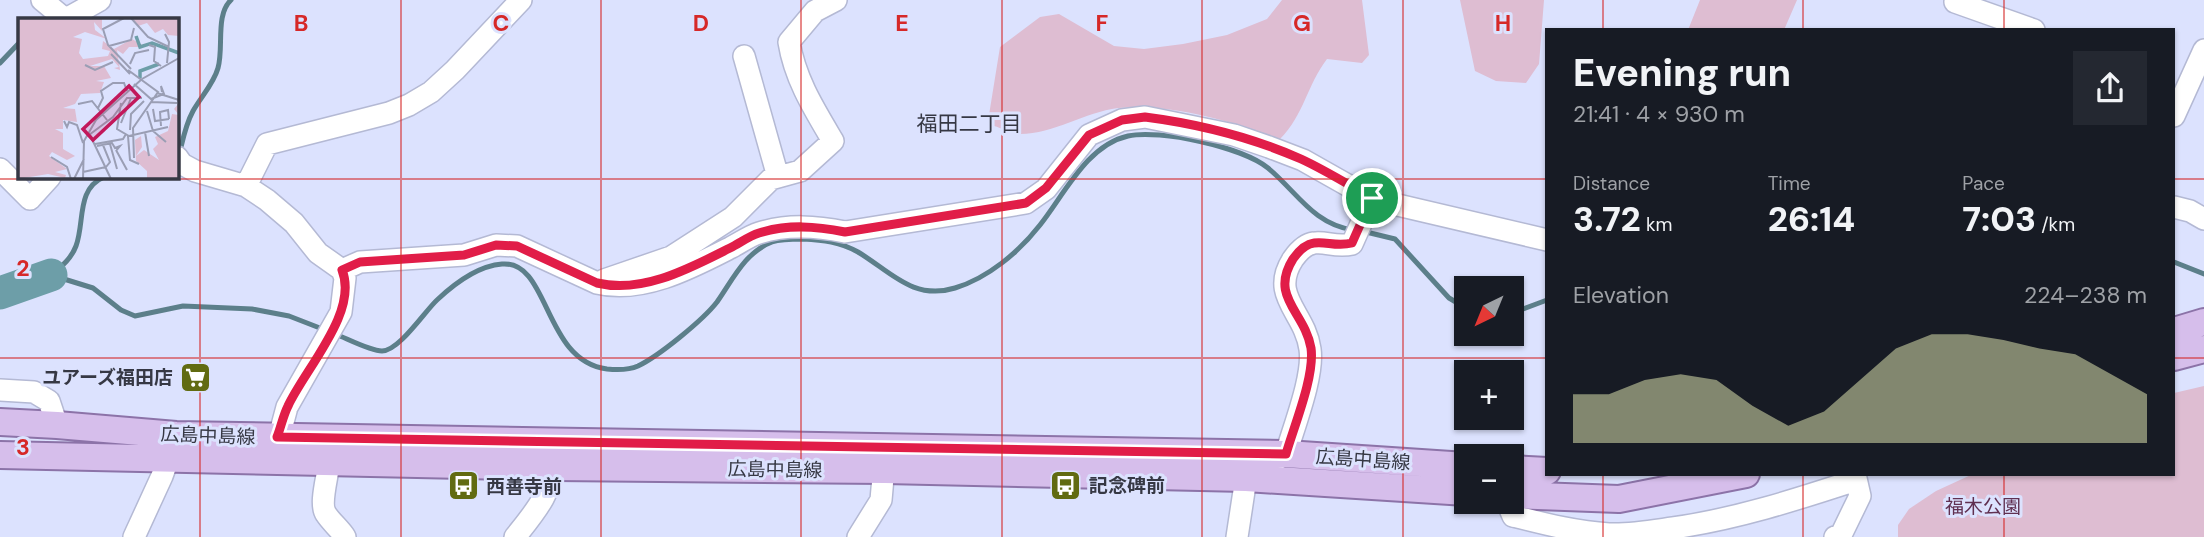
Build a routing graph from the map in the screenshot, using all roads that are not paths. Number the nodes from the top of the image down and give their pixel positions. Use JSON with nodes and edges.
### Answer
{"nodes":[{"id":1,"x":42,"y":0,"type":"edge"},
{"id":2,"x":100,"y":0,"type":"edge"},
{"id":3,"x":521,"y":0,"type":"edge"},
{"id":4,"x":836,"y":0,"type":"edge"},
{"id":5,"x":1955,"y":2,"type":"dead end"},
{"id":6,"x":65,"y":18,"type":"edge"},
{"id":7,"x":68,"y":18,"type":"edge"},
{"id":8,"x":2028,"y":28,"type":"edge"},
{"id":9,"x":2204,"y":50,"type":"edge"},
{"id":10,"x":744,"y":57,"type":"dead end"},
{"id":11,"x":2175,"y":110,"type":"edge"},
{"id":12,"x":178,"y":158,"type":"edge"},
{"id":13,"x":0,"y":169,"type":"edge"},
{"id":14,"x":778,"y":177,"type":"junction"},
{"id":15,"x":49,"y":178,"type":"edge"},
{"id":16,"x":246,"y":186,"type":"junction"},
{"id":17,"x":1372,"y":198,"type":"junction"},
{"id":18,"x":1545,"y":240,"type":"edge"},
{"id":19,"x":342,"y":270,"type":"junction"},
{"id":20,"x":597,"y":283,"type":"junction"},
{"id":21,"x":2204,"y":322,"type":"edge"},
{"id":22,"x":2175,"y":331,"type":"edge"},
{"id":23,"x":2204,"y":349,"type":"edge"},
{"id":24,"x":2175,"y":357,"type":"edge"},
{"id":25,"x":0,"y":390,"type":"edge"},
{"id":26,"x":0,"y":422,"type":"edge"},
{"id":27,"x":57,"y":425,"type":"junction"},
{"id":28,"x":173,"y":447,"type":"junction"},
{"id":29,"x":275,"y":449,"type":"junction"},
{"id":30,"x":1286,"y":454,"type":"junction"},
{"id":31,"x":0,"y":455,"type":"edge"},
{"id":32,"x":557,"y":455,"type":"junction"},
{"id":33,"x":885,"y":459,"type":"junction"},
{"id":34,"x":329,"y":462,"type":"junction"},
{"id":35,"x":1454,"y":465,"type":"edge"},
{"id":36,"x":1246,"y":466,"type":"junction"},
{"id":37,"x":1524,"y":470,"type":"edge"},
{"id":38,"x":1545,"y":471,"type":"edge"},
{"id":39,"x":1736,"y":476,"type":"edge"},
{"id":40,"x":1855,"y":477,"type":"edge"},
{"id":41,"x":1454,"y":491,"type":"edge"},
{"id":42,"x":1524,"y":495,"type":"edge"},
{"id":43,"x":1512,"y":514,"type":"edge"},
{"id":44,"x":134,"y":537,"type":"edge"},
{"id":45,"x":345,"y":537,"type":"edge"},
{"id":46,"x":515,"y":537,"type":"edge"},
{"id":47,"x":858,"y":537,"type":"edge"},
{"id":48,"x":1237,"y":537,"type":"edge"},
{"id":49,"x":1835,"y":537,"type":"edge"}],
"edges":[{"from":1,"to":6,"type":"street"},
{"from":2,"to":7,"type":"street"},
{"from":3,"to":16,"type":"street"},
{"from":4,"to":14,"type":"street"},
{"from":5,"to":8,"type":"street"},
{"from":9,"to":11,"type":"street"},
{"from":10,"to":14,"type":"street"},
{"from":12,"to":16,"type":"street"},
{"from":13,"to":15,"type":"street"},
{"from":14,"to":20,"type":"street"},
{"from":16,"to":19,"type":"street"},
{"from":17,"to":18,"type":"street"},
{"from":17,"to":20,"type":"street"},
{"from":17,"to":30,"type":"street"},
{"from":19,"to":20,"type":"street"},
{"from":19,"to":29,"type":"street"},
{"from":21,"to":22,"type":"main road"},
{"from":23,"to":24,"type":"main road"},
{"from":25,"to":27,"type":"street"},
{"from":26,"to":27,"type":"main road","name":"広島中島線"},
{"from":27,"to":28,"type":"main road","name":"広島中島線"},
{"from":28,"to":29,"type":"main road","name":"広島中島線"},
{"from":28,"to":31,"type":"main road","name":"広島中島線"},
{"from":28,"to":44,"type":"street"},
{"from":29,"to":32,"type":"main road","name":"広島中島線"},
{"from":29,"to":34,"type":"main road","name":"広島中島線"},
{"from":30,"to":35,"type":"main road","name":"広島中島線"},
{"from":30,"to":36,"type":"main road","name":"広島中島線"},
{"from":32,"to":33,"type":"main road","name":"広島中島線"},
{"from":32,"to":34,"type":"main road","name":"広島中島線"},
{"from":32,"to":46,"type":"street"},
{"from":33,"to":36,"type":"main road","name":"広島中島線"},
{"from":33,"to":47,"type":"street"},
{"from":34,"to":45,"type":"street"},
{"from":36,"to":41,"type":"main road","name":"広島中島線"},
{"from":36,"to":48,"type":"street"},
{"from":37,"to":38,"type":"main road"},
{"from":39,"to":42,"type":"main road"},
{"from":40,"to":43,"type":"street"},
{"from":40,"to":49,"type":"street"}]}
